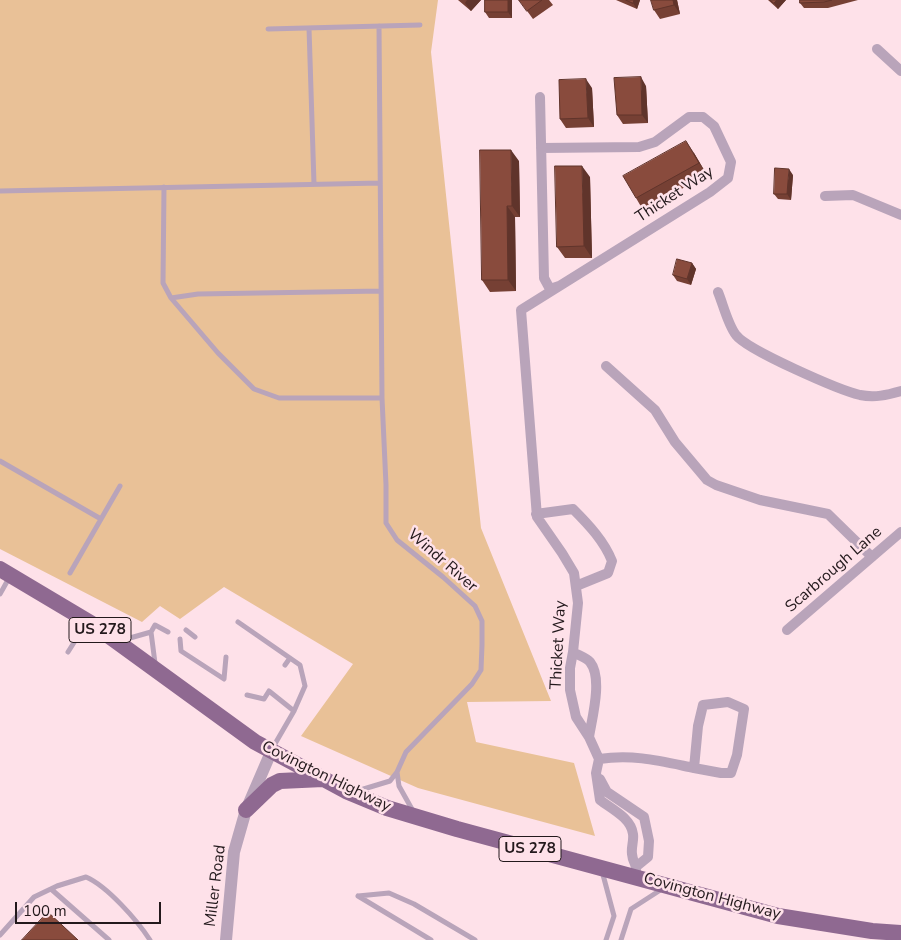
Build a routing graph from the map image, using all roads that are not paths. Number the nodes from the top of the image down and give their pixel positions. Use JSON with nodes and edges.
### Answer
{"nodes":[{"id":1,"x":420,"y":25,"type":"dead end"},
{"id":2,"x":379,"y":26,"type":"junction"},
{"id":3,"x":268,"y":28,"type":"dead end"},
{"id":4,"x":310,"y":28,"type":"junction"},
{"id":5,"x":878,"y":49,"type":"dead end"},
{"id":6,"x":901,"y":71,"type":"edge"},
{"id":7,"x":540,"y":97,"type":"dead end"},
{"id":8,"x":541,"y":148,"type":"junction"},
{"id":9,"x":380,"y":183,"type":"junction"},
{"id":10,"x":314,"y":184,"type":"junction"},
{"id":11,"x":164,"y":186,"type":"junction"},
{"id":12,"x":0,"y":191,"type":"edge"},
{"id":13,"x":825,"y":196,"type":"dead end"},
{"id":14,"x":901,"y":215,"type":"edge"},
{"id":15,"x":560,"y":286,"type":"junction"},
{"id":16,"x":381,"y":291,"type":"junction"},
{"id":17,"x":718,"y":292,"type":"dead end"},
{"id":18,"x":170,"y":298,"type":"junction"},
{"id":19,"x":606,"y":366,"type":"dead end"},
{"id":20,"x":901,"y":390,"type":"edge"},
{"id":21,"x":382,"y":398,"type":"junction"},
{"id":22,"x":0,"y":461,"type":"edge"},
{"id":23,"x":120,"y":486,"type":"dead end"},
{"id":24,"x":536,"y":514,"type":"junction"},
{"id":25,"x":100,"y":519,"type":"junction"},
{"id":26,"x":901,"y":532,"type":"edge"},
{"id":27,"x":872,"y":556,"type":"junction"},
{"id":28,"x":5,"y":573,"type":"edge"},
{"id":29,"x":70,"y":573,"type":"dead end"},
{"id":30,"x":576,"y":586,"type":"junction"},
{"id":31,"x":0,"y":594,"type":"edge"},
{"id":32,"x":87,"y":621,"type":"junction"},
{"id":33,"x":238,"y":622,"type":"dead end"},
{"id":34,"x":186,"y":630,"type":"dead end"},
{"id":35,"x":787,"y":630,"type":"dead end"},
{"id":36,"x":151,"y":632,"type":"junction"},
{"id":37,"x":168,"y":632,"type":"dead end"},
{"id":38,"x":195,"y":637,"type":"dead end"},
{"id":39,"x":180,"y":639,"type":"dead end"},
{"id":40,"x":117,"y":642,"type":"junction"},
{"id":41,"x":68,"y":652,"type":"dead end"},
{"id":42,"x":574,"y":652,"type":"junction"},
{"id":43,"x":226,"y":657,"type":"dead end"},
{"id":44,"x":290,"y":658,"type":"junction"},
{"id":45,"x":285,"y":665,"type":"dead end"},
{"id":46,"x":156,"y":671,"type":"junction"},
{"id":47,"x":247,"y":695,"type":"dead end"},
{"id":48,"x":294,"y":711,"type":"junction"},
{"id":49,"x":589,"y":736,"type":"junction"},
{"id":50,"x":271,"y":752,"type":"junction"},
{"id":51,"x":599,"y":759,"type":"junction"},
{"id":52,"x":694,"y":768,"type":"junction"},
{"id":53,"x":397,"y":772,"type":"junction"},
{"id":54,"x":596,"y":772,"type":"junction"},
{"id":55,"x":324,"y":779,"type":"junction"},
{"id":56,"x":351,"y":793,"type":"junction"},
{"id":57,"x":246,"y":810,"type":"junction"},
{"id":58,"x":416,"y":817,"type":"junction"},
{"id":59,"x":602,"y":868,"type":"junction"},
{"id":60,"x":636,"y":872,"type":"junction"},
{"id":61,"x":668,"y":886,"type":"junction"},
{"id":62,"x":51,"y":889,"type":"junction"},
{"id":63,"x":901,"y":934,"type":"edge"},
{"id":64,"x":0,"y":935,"type":"edge"},
{"id":65,"x":873,"y":936,"type":"edge"},
{"id":66,"x":108,"y":940,"type":"edge"},
{"id":67,"x":150,"y":940,"type":"edge"},
{"id":68,"x":226,"y":940,"type":"edge"},
{"id":69,"x":431,"y":940,"type":"edge"},
{"id":70,"x":475,"y":940,"type":"edge"},
{"id":71,"x":606,"y":940,"type":"edge"},
{"id":72,"x":621,"y":940,"type":"edge"}],
"edges":[{"from":1,"to":2,"type":"lane"},
{"from":2,"to":4,"type":"lane"},
{"from":2,"to":9,"type":"lane","name":"Windr River"},
{"from":3,"to":4,"type":"lane"},
{"from":4,"to":10,"type":"lane"},
{"from":5,"to":6,"type":"street"},
{"from":7,"to":8,"type":"street"},
{"from":8,"to":15,"type":"street"},
{"from":8,"to":15,"type":"street","name":"Thicket Way"},
{"from":9,"to":10,"type":"lane"},
{"from":9,"to":16,"type":"lane","name":"Windr River"},
{"from":10,"to":11,"type":"lane"},
{"from":11,"to":12,"type":"lane"},
{"from":11,"to":18,"type":"lane"},
{"from":13,"to":14,"type":"street"},
{"from":15,"to":24,"type":"street","name":"Thicket Way"},
{"from":16,"to":18,"type":"lane"},
{"from":16,"to":21,"type":"lane","name":"Windr River"},
{"from":17,"to":20,"type":"street"},
{"from":18,"to":21,"type":"lane"},
{"from":19,"to":27,"type":"street"},
{"from":21,"to":53,"type":"lane","name":"Windr River"},
{"from":22,"to":25,"type":"lane"},
{"from":23,"to":25,"type":"lane"},
{"from":24,"to":30,"type":"street","name":"Thicket Way"},
{"from":24,"to":30,"type":"street","name":"Thicket Way"},
{"from":25,"to":29,"type":"lane"},
{"from":26,"to":27,"type":"street","name":"Scarbrough Lane"},
{"from":27,"to":35,"type":"street","name":"Scarbrough Lane"},
{"from":28,"to":31,"type":"lane"},
{"from":28,"to":32,"type":"main road","name":"Covington Highway","number":"US 278"},
{"from":30,"to":42,"type":"street","name":"Thicket Way"},
{"from":32,"to":40,"type":"main road","name":"Covington Highway","number":"US 278"},
{"from":32,"to":41,"type":"lane"},
{"from":33,"to":44,"type":"lane"},
{"from":34,"to":38,"type":"lane"},
{"from":36,"to":37,"type":"lane"},
{"from":36,"to":40,"type":"lane"},
{"from":36,"to":46,"type":"lane"},
{"from":39,"to":43,"type":"lane"},
{"from":40,"to":46,"type":"main road","name":"Covington Highway","number":"US 278"},
{"from":42,"to":49,"type":"street","name":"Thicket Way"},
{"from":42,"to":49,"type":"street"},
{"from":44,"to":45,"type":"lane"},
{"from":44,"to":48,"type":"lane"},
{"from":46,"to":50,"type":"main road","name":"Covington Highway","number":"US 278"},
{"from":47,"to":48,"type":"lane"},
{"from":48,"to":50,"type":"lane"},
{"from":49,"to":51,"type":"street","name":"Thicket Way"},
{"from":50,"to":55,"type":"main road","name":"Covington Highway","number":"US 278"},
{"from":50,"to":57,"type":"street","name":"Miller Road"},
{"from":51,"to":52,"type":"street"},
{"from":51,"to":54,"type":"street"},
{"from":52,"to":52,"type":"street"},
{"from":53,"to":56,"type":"lane"},
{"from":53,"to":58,"type":"lane"},
{"from":54,"to":60,"type":"street"},
{"from":54,"to":60,"type":"street"},
{"from":55,"to":56,"type":"main road","name":"Covington Highway","number":"US 278"},
{"from":55,"to":57,"type":"main road"},
{"from":56,"to":58,"type":"main road","name":"Covington Highway","number":"US 278"},
{"from":57,"to":68,"type":"street","name":"Miller Road"},
{"from":58,"to":59,"type":"main road","name":"Covington Highway","number":"US 278"},
{"from":59,"to":60,"type":"main road","name":"Covington Highway","number":"US 278"},
{"from":59,"to":71,"type":"lane"},
{"from":60,"to":61,"type":"main road","name":"Covington Highway","number":"US 278"},
{"from":61,"to":65,"type":"main road","name":"Covington Highway","number":"US 278"},
{"from":61,"to":72,"type":"lane"},
{"from":62,"to":64,"type":"lane"},
{"from":62,"to":66,"type":"lane"},
{"from":62,"to":67,"type":"lane"},
{"from":63,"to":65,"type":"main road","name":"Covington Highway","number":"US 278"},
{"from":69,"to":70,"type":"lane"}]}
